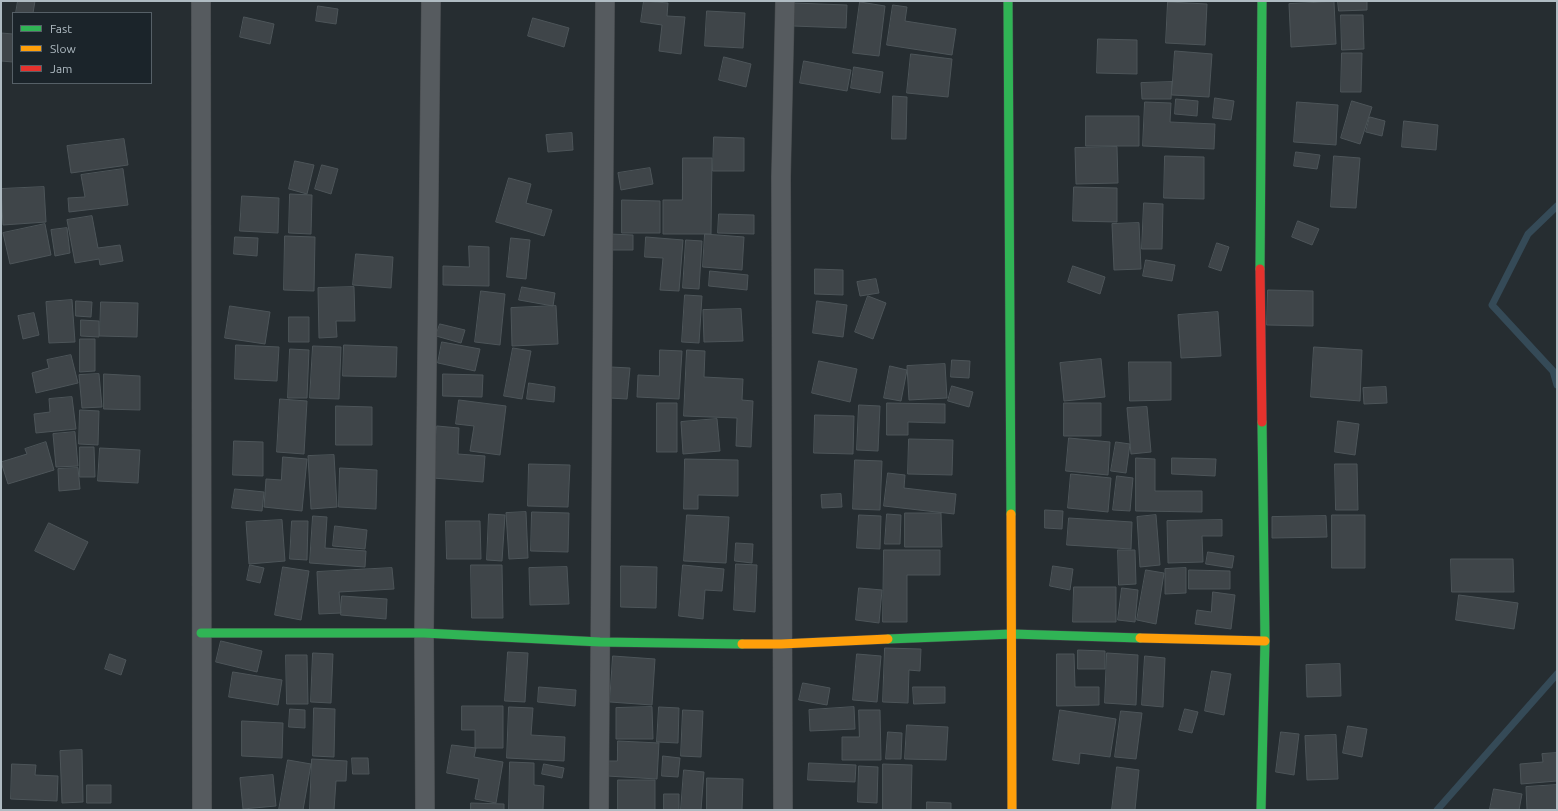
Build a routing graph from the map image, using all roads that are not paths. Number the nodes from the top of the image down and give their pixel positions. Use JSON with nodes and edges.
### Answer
{"nodes":[{"id":1,"x":201,"y":1,"type":"edge"},
{"id":2,"x":431,"y":1,"type":"edge"},
{"id":3,"x":605,"y":1,"type":"edge"},
{"id":4,"x":786,"y":1,"type":"edge"},
{"id":5,"x":1008,"y":1,"type":"edge"},
{"id":6,"x":1262,"y":1,"type":"edge"},
{"id":7,"x":202,"y":633,"type":"junction"},
{"id":8,"x":424,"y":633,"type":"junction"},
{"id":9,"x":1012,"y":634,"type":"junction"},
{"id":10,"x":1265,"y":641,"type":"junction"},
{"id":11,"x":600,"y":642,"type":"junction"},
{"id":12,"x":781,"y":644,"type":"junction"},
{"id":13,"x":202,"y":810,"type":"edge"},
{"id":14,"x":426,"y":810,"type":"edge"},
{"id":15,"x":599,"y":810,"type":"edge"},
{"id":16,"x":782,"y":810,"type":"edge"},
{"id":17,"x":1012,"y":810,"type":"edge"},
{"id":18,"x":1261,"y":810,"type":"edge"}],
"edges":[{"from":1,"to":7,"type":"street"},
{"from":2,"to":8,"type":"street"},
{"from":3,"to":11,"type":"street"},
{"from":4,"to":12,"type":"street"},
{"from":5,"to":9,"type":"street"},
{"from":6,"to":10,"type":"street"},
{"from":7,"to":8,"type":"street"},
{"from":7,"to":13,"type":"street"},
{"from":8,"to":11,"type":"street"},
{"from":8,"to":14,"type":"street"},
{"from":9,"to":10,"type":"street"},
{"from":9,"to":12,"type":"street"},
{"from":9,"to":17,"type":"street"},
{"from":10,"to":18,"type":"street"},
{"from":11,"to":12,"type":"street"},
{"from":11,"to":15,"type":"street"},
{"from":12,"to":16,"type":"street"}]}
